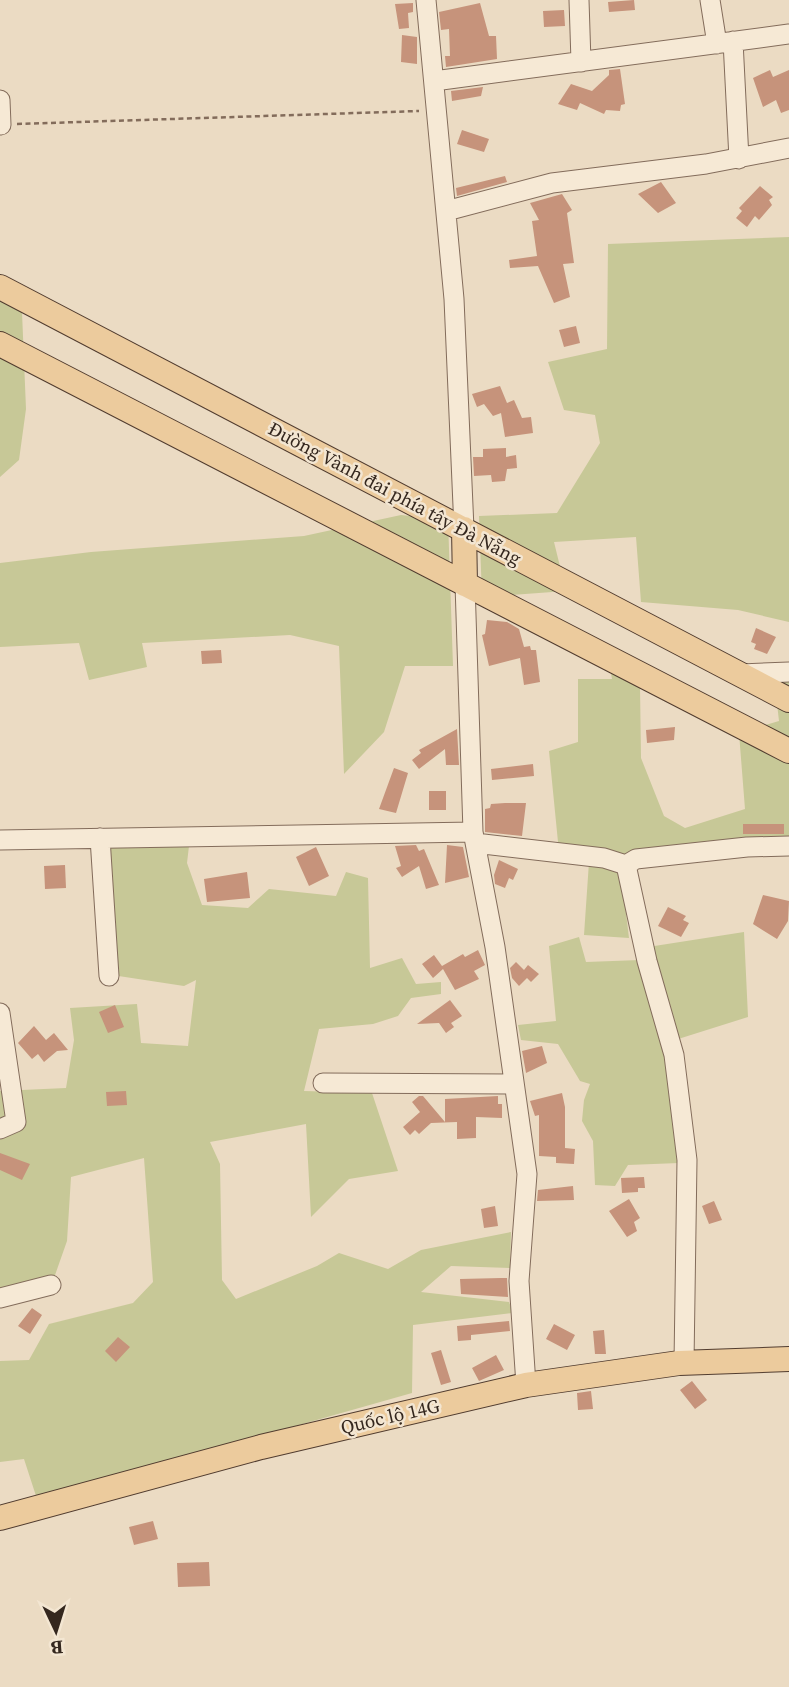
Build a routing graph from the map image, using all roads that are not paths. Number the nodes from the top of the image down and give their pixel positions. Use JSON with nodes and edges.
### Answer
{"nodes":[{"id":1,"x":426,"y":0,"type":"edge"},
{"id":2,"x":579,"y":0,"type":"edge"},
{"id":3,"x":710,"y":0,"type":"edge"},
{"id":4,"x":789,"y":34,"type":"edge"},
{"id":5,"x":725,"y":43,"type":"junction"},
{"id":6,"x":581,"y":62,"type":"junction"},
{"id":7,"x":434,"y":81,"type":"junction"},
{"id":8,"x":0,"y":100,"type":"edge"},
{"id":9,"x":1,"y":125,"type":"edge"},
{"id":10,"x":789,"y":148,"type":"edge"},
{"id":11,"x":739,"y":159,"type":"junction"},
{"id":12,"x":446,"y":211,"type":"junction"},
{"id":13,"x":0,"y":287,"type":"edge"},
{"id":14,"x":0,"y":344,"type":"edge"},
{"id":15,"x":464,"y":530,"type":"junction"},
{"id":16,"x":465,"y":584,"type":"junction"},
{"id":17,"x":789,"y":672,"type":"edge"},
{"id":18,"x":741,"y":674,"type":"junction"},
{"id":19,"x":789,"y":700,"type":"edge"},
{"id":20,"x":789,"y":751,"type":"edge"},
{"id":21,"x":474,"y":837,"type":"junction"},
{"id":22,"x":100,"y":838,"type":"junction"},
{"id":23,"x":0,"y":840,"type":"edge"},
{"id":24,"x":789,"y":846,"type":"edge"},
{"id":25,"x":626,"y":865,"type":"junction"},
{"id":26,"x":109,"y":976,"type":"dead end"},
{"id":27,"x":0,"y":1013,"type":"edge"},
{"id":28,"x":323,"y":1083,"type":"dead end"},
{"id":29,"x":514,"y":1084,"type":"junction"},
{"id":30,"x":0,"y":1129,"type":"edge"},
{"id":31,"x":51,"y":1285,"type":"dead end"},
{"id":32,"x":0,"y":1298,"type":"edge"},
{"id":33,"x":789,"y":1359,"type":"edge"},
{"id":34,"x":684,"y":1363,"type":"junction"},
{"id":35,"x":526,"y":1385,"type":"junction"},
{"id":36,"x":0,"y":1518,"type":"edge"}],
"edges":[{"from":1,"to":7,"type":"street"},
{"from":2,"to":6,"type":"street"},
{"from":3,"to":5,"type":"street"},
{"from":4,"to":5,"type":"street"},
{"from":5,"to":6,"type":"street"},
{"from":5,"to":11,"type":"street"},
{"from":6,"to":7,"type":"street"},
{"from":7,"to":12,"type":"street"},
{"from":8,"to":9,"type":"street"},
{"from":10,"to":11,"type":"street"},
{"from":11,"to":12,"type":"street"},
{"from":12,"to":15,"type":"street"},
{"from":13,"to":15,"type":"main road","name":"Đường Vành đai phía tây Đà Nẵng"},
{"from":14,"to":16,"type":"main road"},
{"from":15,"to":16,"type":"main road"},
{"from":15,"to":18,"type":"main road","name":"Đường Vành đai phía tây Đà Nẵng"},
{"from":16,"to":20,"type":"main road"},
{"from":16,"to":21,"type":"street"},
{"from":17,"to":18,"type":"street"},
{"from":18,"to":19,"type":"main road","name":"Đường Vành đai phía tây Đà Nẵng"},
{"from":21,"to":22,"type":"street"},
{"from":21,"to":25,"type":"street"},
{"from":21,"to":29,"type":"street"},
{"from":22,"to":23,"type":"street"},
{"from":22,"to":26,"type":"street"},
{"from":24,"to":25,"type":"street"},
{"from":25,"to":34,"type":"street"},
{"from":27,"to":30,"type":"street"},
{"from":28,"to":29,"type":"street"},
{"from":29,"to":35,"type":"street"},
{"from":31,"to":32,"type":"street"},
{"from":33,"to":34,"type":"main road","name":"Quốc lộ 14G"},
{"from":34,"to":35,"type":"main road","name":"Quốc lộ 14G"},
{"from":35,"to":36,"type":"main road","name":"Quốc lộ 14G"}]}
